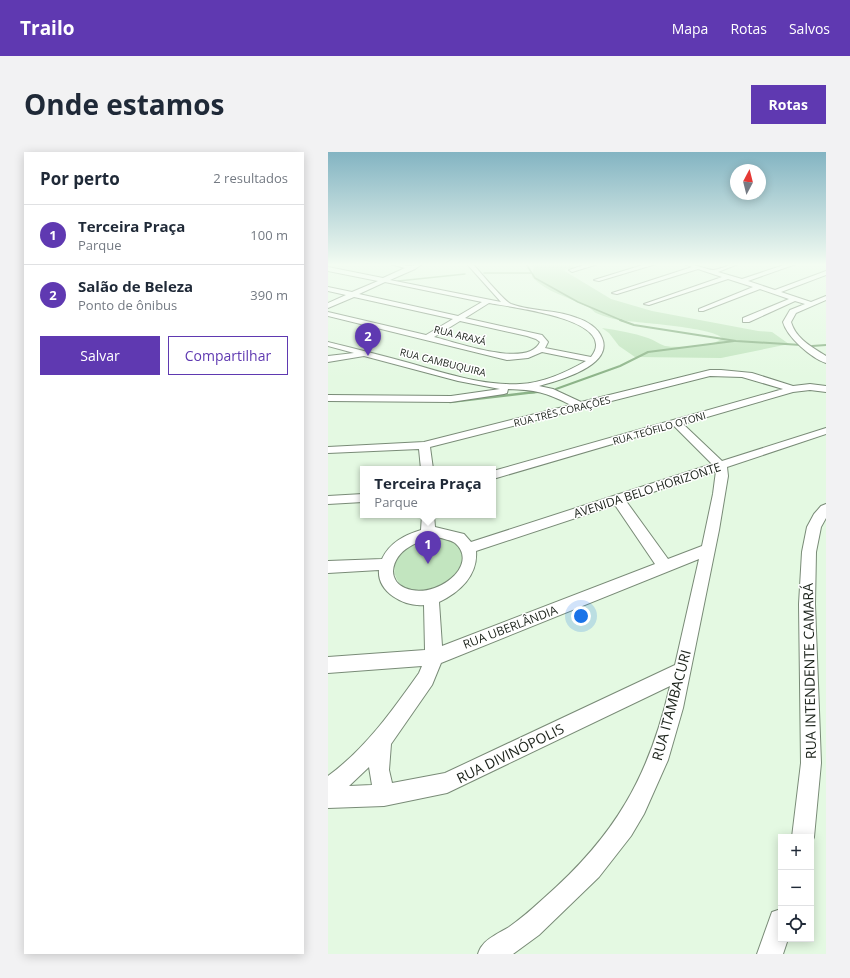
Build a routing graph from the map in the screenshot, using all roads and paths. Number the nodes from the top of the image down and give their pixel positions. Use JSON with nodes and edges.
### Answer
{"nodes":[{"id":1,"x":339,"y":301,"type":"edge"},
{"id":2,"x":383,"y":301,"type":"edge"},
{"id":3,"x":488,"y":301,"type":"edge"},
{"id":4,"x":491,"y":301,"type":"edge"},
{"id":5,"x":505,"y":301,"type":"edge"},
{"id":6,"x":655,"y":301,"type":"edge"},
{"id":7,"x":723,"y":301,"type":"edge"},
{"id":8,"x":786,"y":301,"type":"edge"},
{"id":9,"x":798,"y":301,"type":"edge"},
{"id":10,"x":817,"y":301,"type":"edge"},
{"id":11,"x":507,"y":304,"type":"junction"},
{"id":12,"x":647,"y":304,"type":"dead end"},
{"id":13,"x":808,"y":305,"type":"junction"},
{"id":14,"x":328,"y":306,"type":"edge"},
{"id":15,"x":701,"y":310,"type":"dead end"},
{"id":16,"x":328,"y":314,"type":"edge"},
{"id":17,"x":343,"y":317,"type":"junction"},
{"id":18,"x":459,"y":318,"type":"junction"},
{"id":19,"x":746,"y":320,"type":"dead end"},
{"id":20,"x":333,"y":322,"type":"dead end"},
{"id":21,"x":428,"y":337,"type":"junction"},
{"id":22,"x":328,"y":344,"type":"edge"},
{"id":23,"x":349,"y":349,"type":"junction"},
{"id":24,"x":540,"y":349,"type":"junction"},
{"id":25,"x":368,"y":354,"type":"junction"},
{"id":26,"x":340,"y":358,"type":"junction"},
{"id":27,"x":328,"y":359,"type":"edge"},
{"id":28,"x":594,"y":359,"type":"junction"},
{"id":29,"x":826,"y":360,"type":"edge"},
{"id":30,"x":522,"y":387,"type":"junction"},
{"id":31,"x":328,"y":388,"type":"edge"},
{"id":32,"x":792,"y":389,"type":"junction"},
{"id":33,"x":826,"y":389,"type":"edge"},
{"id":34,"x":328,"y":398,"type":"edge"},
{"id":35,"x":429,"y":399,"type":"junction"},
{"id":36,"x":581,"y":406,"type":"junction"},
{"id":37,"x":677,"y":423,"type":"junction"},
{"id":38,"x":826,"y":431,"type":"edge"},
{"id":39,"x":424,"y":445,"type":"junction"},
{"id":40,"x":328,"y":450,"type":"edge"},
{"id":41,"x":427,"y":466,"type":"edge"},
{"id":42,"x":721,"y":466,"type":"junction"},
{"id":43,"x":496,"y":474,"type":"edge"},
{"id":44,"x":360,"y":498,"type":"edge"},
{"id":45,"x":618,"y":499,"type":"junction"},
{"id":46,"x":328,"y":500,"type":"edge"},
{"id":47,"x":826,"y":509,"type":"edge"},
{"id":48,"x":428,"y":518,"type":"edge"},
{"id":49,"x":428,"y":533,"type":"junction"},
{"id":50,"x":468,"y":548,"type":"junction"},
{"id":51,"x":707,"y":550,"type":"junction"},
{"id":52,"x":388,"y":564,"type":"junction"},
{"id":53,"x":328,"y":567,"type":"edge"},
{"id":54,"x":665,"y":567,"type":"junction"},
{"id":55,"x":431,"y":597,"type":"junction"},
{"id":56,"x":434,"y":656,"type":"junction"},
{"id":57,"x":328,"y":665,"type":"edge"},
{"id":58,"x":682,"y":671,"type":"junction"},
{"id":59,"x":381,"y":741,"type":"junction"},
{"id":60,"x":328,"y":789,"type":"edge"},
{"id":61,"x":384,"y":796,"type":"junction"},
{"id":62,"x":328,"y":798,"type":"edge"},
{"id":63,"x":803,"y":834,"type":"edge"},
{"id":64,"x":778,"y":930,"type":"edge"},
{"id":65,"x":491,"y":954,"type":"edge"},
{"id":66,"x":770,"y":954,"type":"edge"}],
"edges":[{"from":1,"to":14,"type":"street"},
{"from":2,"to":18,"type":"street"},
{"from":3,"to":18,"type":"street"},
{"from":4,"to":11,"type":"street"},
{"from":5,"to":11,"type":"street"},
{"from":6,"to":12,"type":"street"},
{"from":7,"to":15,"type":"street"},
{"from":8,"to":19,"type":"street"},
{"from":9,"to":13,"type":"street"},
{"from":10,"to":13,"type":"street"},
{"from":11,"to":28,"type":"street"},
{"from":13,"to":29,"type":"street"},
{"from":16,"to":17,"type":"street","name":"RUA ARAXÁ"},
{"from":17,"to":20,"type":"street"},
{"from":17,"to":21,"type":"street","name":"RUA ARAXÁ"},
{"from":18,"to":21,"type":"street"},
{"from":18,"to":24,"type":"street"},
{"from":21,"to":24,"type":"street","name":"RUA ARAXÁ"},
{"from":22,"to":23,"type":"street","name":"RUA CAMBUQUIRA"},
{"from":23,"to":25,"type":"street","name":"RUA CAMBUQUIRA"},
{"from":23,"to":26,"type":"street"},
{"from":24,"to":28,"type":"street"},
{"from":25,"to":26,"type":"street"},
{"from":25,"to":30,"type":"street","name":"RUA CAMBUQUIRA"},
{"from":26,"to":27,"type":"street"},
{"from":28,"to":30,"type":"street","name":"RUA CAMBUQUIRA"},
{"from":30,"to":35,"type":"street"},
{"from":30,"to":36,"type":"street"},
{"from":31,"to":35,"type":"street"},
{"from":32,"to":33,"type":"street","name":"RUA TEÓFILO OTONI"},
{"from":32,"to":36,"type":"street","name":"RUA TRÊS CORAÇÕES"},
{"from":32,"to":37,"type":"street","name":"RUA TEÓFILO OTONI"},
{"from":34,"to":35,"type":"street"},
{"from":36,"to":39,"type":"street","name":"RUA TRÊS CORAÇÕES"},
{"from":37,"to":42,"type":"street"},
{"from":37,"to":43,"type":"street","name":"RUA TEÓFILO OTONI"},
{"from":38,"to":42,"type":"street","name":"AVENIDA BELO HORIZONTE"},
{"from":39,"to":40,"type":"street","name":"RUA TRÊS CORAÇÕES"},
{"from":39,"to":41,"type":"street"},
{"from":42,"to":45,"type":"street","name":"AVENIDA BELO HORIZONTE"},
{"from":42,"to":51,"type":"street","name":"RUA ITAMBACURI"},
{"from":44,"to":46,"type":"street"},
{"from":45,"to":50,"type":"street","name":"AVENIDA BELO HORIZONTE"},
{"from":45,"to":54,"type":"street"},
{"from":47,"to":63,"type":"street","name":"RUA INTENDENTE CAMARÁ"},
{"from":48,"to":49,"type":"street"},
{"from":49,"to":50,"type":"street"},
{"from":49,"to":52,"type":"street"},
{"from":50,"to":55,"type":"street"},
{"from":51,"to":54,"type":"street","name":"RUA UBERLÂNDIA"},
{"from":51,"to":58,"type":"street","name":"RUA ITAMBACURI"},
{"from":52,"to":53,"type":"street"},
{"from":52,"to":55,"type":"street"},
{"from":54,"to":56,"type":"street","name":"RUA UBERLÂNDIA"},
{"from":55,"to":56,"type":"street"},
{"from":56,"to":57,"type":"street","name":"RUA UBERLÂNDIA"},
{"from":56,"to":59,"type":"street"},
{"from":58,"to":61,"type":"street","name":"RUA DIVINÓPOLIS"},
{"from":58,"to":65,"type":"street","name":"RUA ITAMBACURI"},
{"from":59,"to":60,"type":"street"},
{"from":59,"to":61,"type":"street"},
{"from":61,"to":62,"type":"street","name":"RUA DIVINÓPOLIS"},
{"from":64,"to":66,"type":"street"}]}
